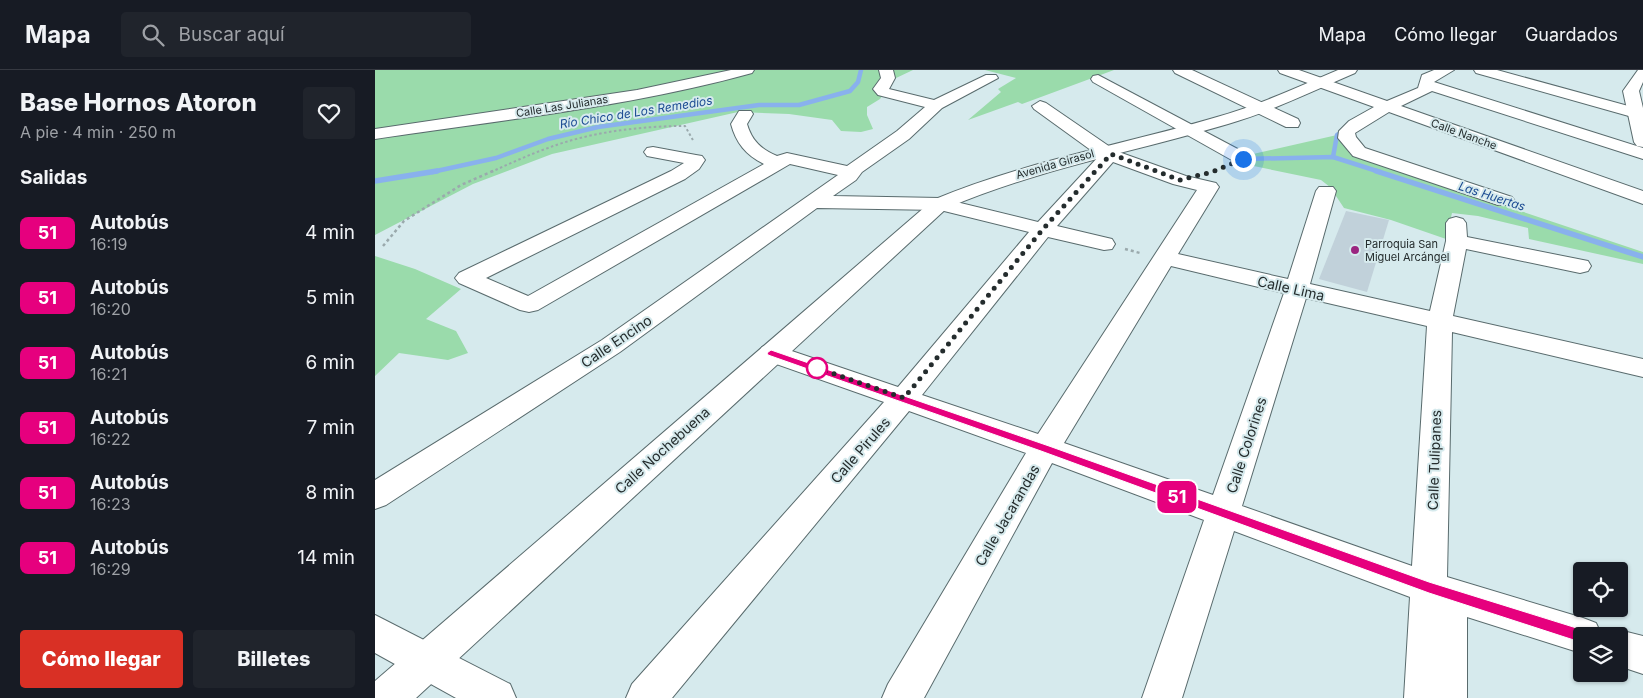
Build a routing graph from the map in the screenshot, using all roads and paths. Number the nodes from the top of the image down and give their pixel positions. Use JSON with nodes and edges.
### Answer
{"nodes":[{"id":1,"x":747,"y":70,"type":"edge"},
{"id":2,"x":886,"y":70,"type":"edge"},
{"id":3,"x":1180,"y":70,"type":"edge"},
{"id":4,"x":1285,"y":70,"type":"edge"},
{"id":5,"x":1350,"y":70,"type":"edge"},
{"id":6,"x":1447,"y":70,"type":"edge"},
{"id":7,"x":1481,"y":70,"type":"edge"},
{"id":8,"x":1520,"y":70,"type":"edge"},
{"id":9,"x":1643,"y":73,"type":"edge"},
{"id":10,"x":1506,"y":77,"type":"junction"},
{"id":11,"x":991,"y":78,"type":"dead end"},
{"id":12,"x":1098,"y":79,"type":"dead end"},
{"id":13,"x":1321,"y":82,"type":"junction"},
{"id":14,"x":1426,"y":84,"type":"junction"},
{"id":15,"x":936,"y":105,"type":"junction"},
{"id":16,"x":1383,"y":105,"type":"junction"},
{"id":17,"x":1040,"y":106,"type":"dead end"},
{"id":18,"x":1264,"y":107,"type":"junction"},
{"id":19,"x":745,"y":114,"type":"dead end"},
{"id":20,"x":1640,"y":115,"type":"edge"},
{"id":21,"x":1293,"y":122,"type":"dead end"},
{"id":22,"x":685,"y":126,"type":"dead end"},
{"id":23,"x":1189,"y":129,"type":"junction"},
{"id":24,"x":375,"y":134,"type":"edge"},
{"id":25,"x":1643,"y":142,"type":"edge"},
{"id":26,"x":653,"y":152,"type":"dead end"},
{"id":27,"x":1107,"y":152,"type":"junction"},
{"id":28,"x":1643,"y":154,"type":"edge"},
{"id":29,"x":782,"y":160,"type":"junction"},
{"id":30,"x":678,"y":174,"type":"junction"},
{"id":31,"x":849,"y":174,"type":"junction"},
{"id":32,"x":1214,"y":176,"type":"junction"},
{"id":33,"x":735,"y":189,"type":"junction"},
{"id":34,"x":1326,"y":191,"type":"dead end"},
{"id":35,"x":1643,"y":198,"type":"edge"},
{"id":36,"x":811,"y":202,"type":"junction"},
{"id":37,"x":1505,"y":202,"type":"dead end"},
{"id":38,"x":939,"y":204,"type":"junction"},
{"id":39,"x":1043,"y":229,"type":"junction"},
{"id":40,"x":1105,"y":244,"type":"joint"},
{"id":41,"x":383,"y":246,"type":"dead end"},
{"id":42,"x":1165,"y":258,"type":"junction"},
{"id":43,"x":1580,"y":266,"type":"dead end"},
{"id":44,"x":1297,"y":289,"type":"junction"},
{"id":45,"x":1440,"y":322,"type":"junction"},
{"id":46,"x":771,"y":353,"type":"junction"},
{"id":47,"x":1643,"y":368,"type":"edge"},
{"id":48,"x":904,"y":398,"type":"junction"},
{"id":49,"x":1045,"y":448,"type":"junction"},
{"id":50,"x":375,"y":496,"type":"edge"},
{"id":51,"x":1224,"y":514,"type":"junction"},
{"id":52,"x":1439,"y":591,"type":"junction"},
{"id":53,"x":375,"y":633,"type":"edge"},
{"id":54,"x":1573,"y":633,"type":"edge"},
{"id":55,"x":1628,"y":651,"type":"edge"},
{"id":56,"x":1643,"y":655,"type":"edge"},
{"id":57,"x":427,"y":661,"type":"junction"},
{"id":58,"x":386,"y":698,"type":"edge"},
{"id":59,"x":496,"y":698,"type":"edge"},
{"id":60,"x":646,"y":698,"type":"edge"},
{"id":61,"x":902,"y":698,"type":"edge"},
{"id":62,"x":1163,"y":698,"type":"edge"},
{"id":63,"x":1425,"y":698,"type":"edge"},
{"id":64,"x":1447,"y":698,"type":"edge"}],
"edges":[{"from":1,"to":24,"type":"street","name":"Calle Las Julianas"},
{"from":2,"to":15,"type":"street"},
{"from":3,"to":18,"type":"street"},
{"from":4,"to":13,"type":"street","name":"Calle Nanche"},
{"from":5,"to":13,"type":"street","name":"Avenida Girasol"},
{"from":6,"to":14,"type":"street"},
{"from":7,"to":10,"type":"street"},
{"from":8,"to":10,"type":"street"},
{"from":9,"to":20,"type":"street"},
{"from":10,"to":20,"type":"street"},
{"from":11,"to":15,"type":"street","name":"Calle Encino"},
{"from":12,"to":23,"type":"street"},
{"from":13,"to":16,"type":"street","name":"Calle Nanche"},
{"from":13,"to":18,"type":"street","name":"Avenida Girasol"},
{"from":14,"to":16,"type":"street"},
{"from":14,"to":28,"type":"street"},
{"from":15,"to":31,"type":"street","name":"Calle Encino"},
{"from":16,"to":35,"type":"street","name":"Calle Nanche"},
{"from":16,"to":37,"type":"street"},
{"from":17,"to":27,"type":"street"},
{"from":18,"to":21,"type":"street"},
{"from":18,"to":23,"type":"street","name":"Avenida Girasol"},
{"from":19,"to":29,"type":"street"},
{"from":20,"to":25,"type":"street"},
{"from":22,"to":41,"type":"path"},
{"from":23,"to":27,"type":"street","name":"Avenida Girasol"},
{"from":23,"to":32,"type":"street"},
{"from":26,"to":30,"type":"street"},
{"from":27,"to":32,"type":"street"},
{"from":27,"to":38,"type":"street","name":"Avenida Girasol"},
{"from":27,"to":39,"type":"street","name":"Calle Pirules"},
{"from":29,"to":31,"type":"street"},
{"from":29,"to":33,"type":"street"},
{"from":30,"to":33,"type":"street"},
{"from":30,"to":33,"type":"street"},
{"from":31,"to":36,"type":"street","name":"Calle Encino"},
{"from":32,"to":42,"type":"street","name":"Calle Jacarandas"},
{"from":34,"to":44,"type":"street","name":"Calle Colorines"},
{"from":36,"to":38,"type":"street","name":"Avenida Girasol"},
{"from":36,"to":50,"type":"street","name":"Calle Encino"},
{"from":38,"to":39,"type":"street"},
{"from":38,"to":46,"type":"street","name":"Calle Nochebuena"},
{"from":39,"to":40,"type":"street"},
{"from":39,"to":48,"type":"street","name":"Calle Pirules"},
{"from":40,"to":42,"type":"path"},
{"from":42,"to":44,"type":"street","name":"Calle Lima"},
{"from":42,"to":49,"type":"street","name":"Calle Jacarandas"},
{"from":43,"to":45,"type":"street","name":"Calle Tulipanes"},
{"from":44,"to":45,"type":"street","name":"Calle Lima"},
{"from":44,"to":51,"type":"street","name":"Calle Colorines"},
{"from":45,"to":47,"type":"street","name":"Calle Lima"},
{"from":45,"to":52,"type":"street","name":"Calle Tulipanes"},
{"from":46,"to":48,"type":"street"},
{"from":46,"to":57,"type":"street","name":"Calle Nochebuena"},
{"from":48,"to":49,"type":"street"},
{"from":48,"to":60,"type":"street","name":"Calle Pirules"},
{"from":49,"to":51,"type":"street"},
{"from":49,"to":61,"type":"street","name":"Calle Jacarandas"},
{"from":51,"to":52,"type":"street"},
{"from":51,"to":62,"type":"street","name":"Calle Colorines"},
{"from":52,"to":54,"type":"street"},
{"from":52,"to":63,"type":"street","name":"Calle Tulipanes"},
{"from":52,"to":64,"type":"street","name":"Calle Tulipanes"},
{"from":53,"to":57,"type":"street"},
{"from":55,"to":56,"type":"street"},
{"from":57,"to":58,"type":"street","name":"Calle Nochebuena"},
{"from":57,"to":59,"type":"street"}]}
